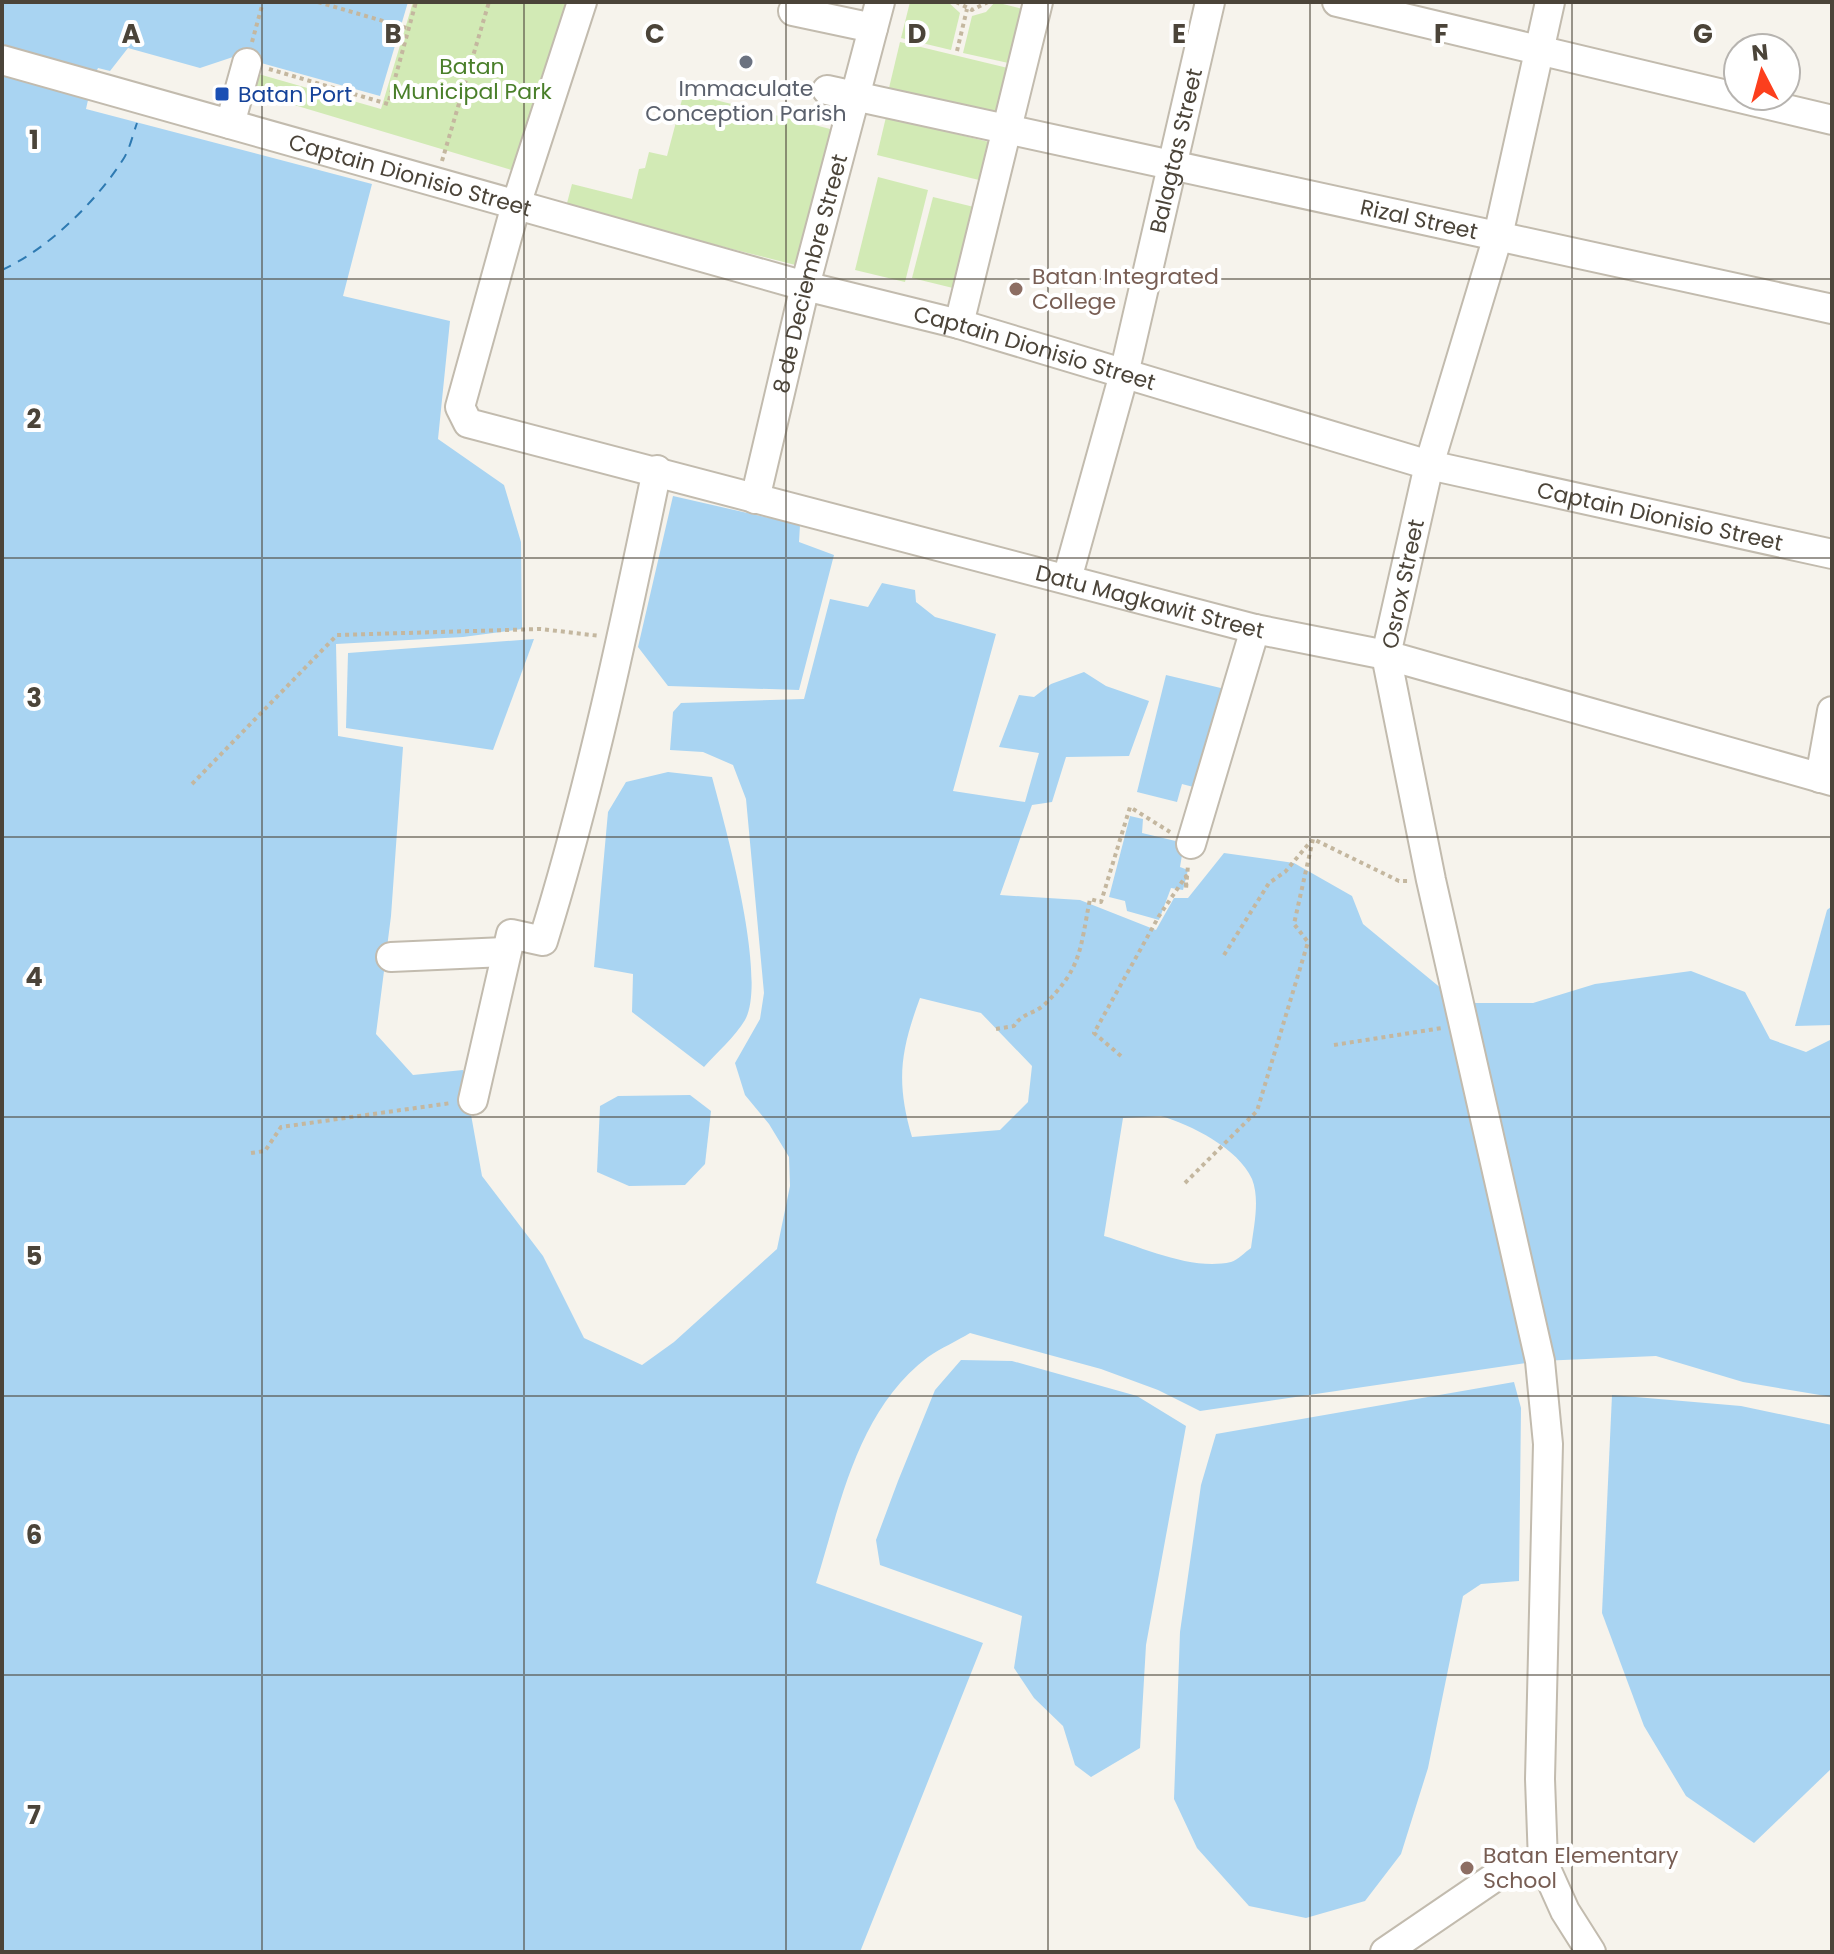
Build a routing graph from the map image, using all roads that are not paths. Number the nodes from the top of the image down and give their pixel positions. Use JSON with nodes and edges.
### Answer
{"nodes":[{"id":1,"x":582,"y":2,"type":"edge"},
{"id":2,"x":1038,"y":2,"type":"edge"},
{"id":3,"x":1210,"y":2,"type":"edge"},
{"id":4,"x":1337,"y":2,"type":"edge"},
{"id":5,"x":1550,"y":2,"type":"edge"},
{"id":6,"x":793,"y":11,"type":"dead end"},
{"id":7,"x":876,"y":15,"type":"edge"},
{"id":8,"x":1539,"y":53,"type":"junction"},
{"id":9,"x":2,"y":60,"type":"edge"},
{"id":10,"x":247,"y":63,"type":"road end"},
{"id":11,"x":841,"y":92,"type":"junction"},
{"id":12,"x":1832,"y":120,"type":"edge"},
{"id":13,"x":235,"y":125,"type":"junction"},
{"id":14,"x":1007,"y":129,"type":"junction"},
{"id":15,"x":1173,"y":166,"type":"junction"},
{"id":16,"x":516,"y":205,"type":"junction"},
{"id":17,"x":1498,"y":236,"type":"junction"},
{"id":18,"x":805,"y":286,"type":"junction"},
{"id":19,"x":1832,"y":309,"type":"edge"},
{"id":20,"x":959,"y":324,"type":"junction"},
{"id":21,"x":1124,"y":374,"type":"junction"},
{"id":22,"x":1429,"y":465,"type":"junction"},
{"id":23,"x":657,"y":470,"type":"junction"},
{"id":24,"x":755,"y":499,"type":"junction"},
{"id":25,"x":1832,"y":554,"type":"edge"},
{"id":26,"x":1067,"y":579,"type":"junction"},
{"id":27,"x":1255,"y":629,"type":"junction"},
{"id":28,"x":1386,"y":655,"type":"junction"},
{"id":29,"x":1832,"y":711,"type":"edge"},
{"id":30,"x":1826,"y":780,"type":"edge"},
{"id":31,"x":1191,"y":844,"type":"road end"},
{"id":32,"x":505,"y":952,"type":"junction"},
{"id":33,"x":391,"y":957,"type":"dead end"},
{"id":34,"x":473,"y":1100,"type":"road end"},
{"id":35,"x":1543,"y":1862,"type":"junction"},
{"id":36,"x":1385,"y":1952,"type":"edge"},
{"id":37,"x":1591,"y":1952,"type":"edge"}],
"edges":[{"from":1,"to":16,"type":"street"},
{"from":2,"to":14,"type":"street"},
{"from":3,"to":15,"type":"street","name":"Balagtas Street"},
{"from":4,"to":8,"type":"street"},
{"from":5,"to":8,"type":"street","name":"Osrox Street"},
{"from":6,"to":7,"type":"street"},
{"from":7,"to":11,"type":"street","name":"8 de Deciembre Street"},
{"from":8,"to":12,"type":"street"},
{"from":8,"to":17,"type":"street","name":"Osrox Street"},
{"from":9,"to":13,"type":"street","name":"Captain Dionisio Street"},
{"from":10,"to":13,"type":"street"},
{"from":11,"to":14,"type":"street","name":"Rizal Street"},
{"from":11,"to":18,"type":"street","name":"8 de Deciembre Street"},
{"from":13,"to":16,"type":"street","name":"Captain Dionisio Street"},
{"from":14,"to":15,"type":"street","name":"Rizal Street"},
{"from":14,"to":20,"type":"street"},
{"from":15,"to":17,"type":"street","name":"Rizal Street"},
{"from":15,"to":21,"type":"street","name":"Balagtas Street"},
{"from":16,"to":18,"type":"street","name":"Captain Dionisio Street"},
{"from":16,"to":23,"type":"street","name":"Datu Magkawit Street"},
{"from":17,"to":19,"type":"street","name":"Rizal Street"},
{"from":17,"to":22,"type":"street","name":"Osrox Street"},
{"from":18,"to":20,"type":"street","name":"Captain Dionisio Street"},
{"from":18,"to":24,"type":"street","name":"8 de Deciembre Street"},
{"from":20,"to":21,"type":"street","name":"Captain Dionisio Street"},
{"from":21,"to":22,"type":"street","name":"Captain Dionisio Street"},
{"from":21,"to":26,"type":"street","name":"Balagtas Street"},
{"from":22,"to":25,"type":"street","name":"Captain Dionisio Street"},
{"from":22,"to":28,"type":"street","name":"Osrox Street"},
{"from":23,"to":24,"type":"street","name":"Datu Magkawit Street"},
{"from":23,"to":32,"type":"street"},
{"from":24,"to":26,"type":"street","name":"Datu Magkawit Street"},
{"from":26,"to":27,"type":"street","name":"Datu Magkawit Street"},
{"from":27,"to":28,"type":"street","name":"Datu Magkawit Street"},
{"from":27,"to":31,"type":"street"},
{"from":28,"to":30,"type":"street","name":"Datu Magkawit Street"},
{"from":28,"to":35,"type":"street","name":"Osrox Street"},
{"from":29,"to":30,"type":"street"},
{"from":32,"to":33,"type":"street"},
{"from":32,"to":34,"type":"street"},
{"from":35,"to":36,"type":"street"},
{"from":35,"to":37,"type":"street"}]}
